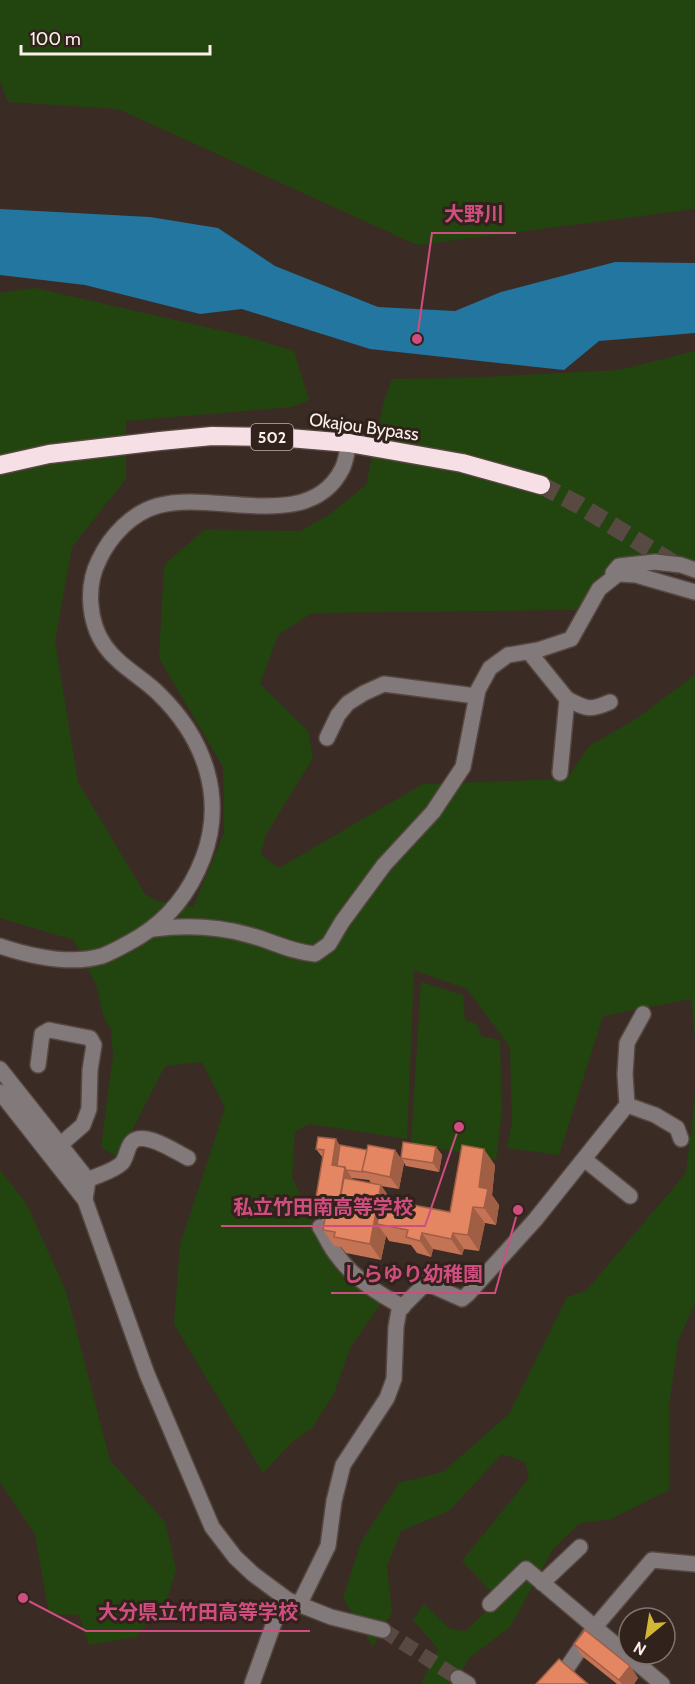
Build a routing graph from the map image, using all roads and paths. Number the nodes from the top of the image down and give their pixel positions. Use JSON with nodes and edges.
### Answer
{"nodes":[{"id":1,"x":349,"y":443,"type":"junction"},
{"id":2,"x":0,"y":465,"type":"edge"},
{"id":3,"x":541,"y":484,"type":"tunnel mouth"},
{"id":4,"x":695,"y":570,"type":"edge"},
{"id":5,"x":611,"y":580,"type":"junction"},
{"id":6,"x":695,"y":592,"type":"edge"},
{"id":7,"x":529,"y":652,"type":"junction"},
{"id":8,"x":477,"y":696,"type":"junction"},
{"id":9,"x":567,"y":699,"type":"junction"},
{"id":10,"x":610,"y":702,"type":"dead end"},
{"id":11,"x":327,"y":738,"type":"dead end"},
{"id":12,"x":560,"y":773,"type":"dead end"},
{"id":13,"x":153,"y":929,"type":"junction"},
{"id":14,"x":0,"y":946,"type":"edge"},
{"id":15,"x":643,"y":1014,"type":"dead end"},
{"id":16,"x":38,"y":1065,"type":"dead end"},
{"id":17,"x":0,"y":1069,"type":"edge"},
{"id":18,"x":0,"y":1092,"type":"edge"},
{"id":19,"x":627,"y":1105,"type":"junction"},
{"id":20,"x":681,"y":1139,"type":"dead end"},
{"id":21,"x":60,"y":1145,"type":"junction"},
{"id":22,"x":188,"y":1158,"type":"dead end"},
{"id":23,"x":584,"y":1159,"type":"junction"},
{"id":24,"x":88,"y":1180,"type":"junction"},
{"id":25,"x":630,"y":1196,"type":"dead end"},
{"id":26,"x":85,"y":1200,"type":"junction"},
{"id":27,"x":320,"y":1227,"type":"dead end"},
{"id":28,"x":403,"y":1307,"type":"junction"},
{"id":29,"x":580,"y":1547,"type":"dead end"},
{"id":30,"x":695,"y":1564,"type":"edge"},
{"id":31,"x":542,"y":1583,"type":"junction"},
{"id":32,"x":294,"y":1602,"type":"junction"},
{"id":33,"x":490,"y":1605,"type":"dead end"},
{"id":34,"x":594,"y":1628,"type":"junction"},
{"id":35,"x":383,"y":1630,"type":"tunnel mouth"},
{"id":36,"x":252,"y":1684,"type":"edge"},
{"id":37,"x":556,"y":1684,"type":"edge"},
{"id":38,"x":662,"y":1684,"type":"edge"}],
"edges":[{"from":1,"to":2,"type":"highway","name":"Okajou Bypass","number":"502"},
{"from":1,"to":3,"type":"highway","name":"Okajou Bypass","number":"502"},
{"from":1,"to":13,"type":"street"},
{"from":4,"to":5,"type":"street"},
{"from":5,"to":6,"type":"street"},
{"from":5,"to":7,"type":"street"},
{"from":7,"to":8,"type":"street"},
{"from":7,"to":9,"type":"street"},
{"from":8,"to":11,"type":"street"},
{"from":8,"to":13,"type":"street"},
{"from":9,"to":10,"type":"street"},
{"from":9,"to":12,"type":"street"},
{"from":13,"to":14,"type":"street"},
{"from":15,"to":19,"type":"street"},
{"from":16,"to":21,"type":"street"},
{"from":17,"to":21,"type":"street"},
{"from":18,"to":26,"type":"street"},
{"from":19,"to":20,"type":"street"},
{"from":19,"to":23,"type":"street"},
{"from":21,"to":24,"type":"street"},
{"from":22,"to":24,"type":"street"},
{"from":23,"to":25,"type":"street"},
{"from":23,"to":28,"type":"street"},
{"from":24,"to":26,"type":"street"},
{"from":26,"to":32,"type":"street"},
{"from":27,"to":28,"type":"street"},
{"from":28,"to":32,"type":"street"},
{"from":29,"to":31,"type":"street"},
{"from":30,"to":34,"type":"street"},
{"from":31,"to":33,"type":"street"},
{"from":31,"to":34,"type":"street"},
{"from":32,"to":35,"type":"street"},
{"from":32,"to":36,"type":"street"},
{"from":34,"to":37,"type":"street"},
{"from":34,"to":38,"type":"street"}]}
